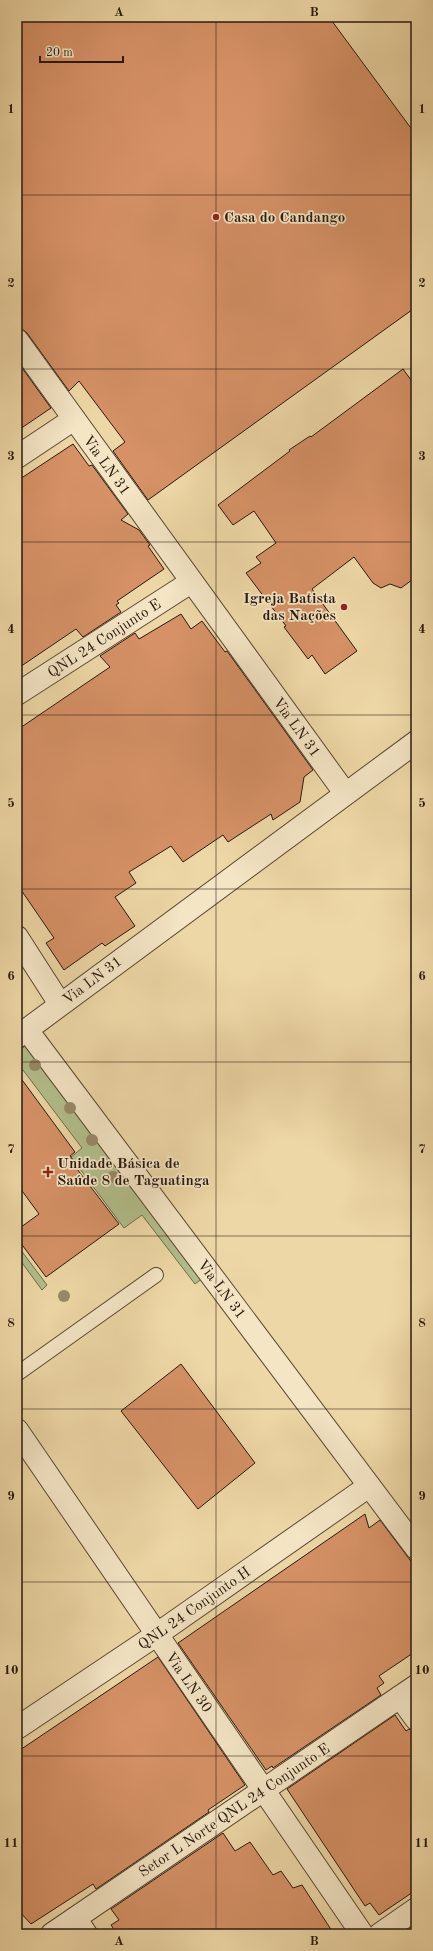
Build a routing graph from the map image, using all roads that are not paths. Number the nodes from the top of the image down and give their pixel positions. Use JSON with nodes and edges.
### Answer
{"nodes":[{"id":1,"x":17,"y":340,"type":"edge"},
{"id":2,"x":74,"y":419,"type":"junction"},
{"id":3,"x":17,"y":457,"type":"edge"},
{"id":4,"x":191,"y":582,"type":"junction"},
{"id":5,"x":17,"y":694,"type":"edge"},
{"id":6,"x":416,"y":742,"type":"edge"},
{"id":7,"x":345,"y":793,"type":"junction"},
{"id":8,"x":17,"y":937,"type":"edge"},
{"id":9,"x":60,"y":1004,"type":"junction"},
{"id":10,"x":22,"y":1034,"type":"edge"},
{"id":11,"x":156,"y":1275,"type":"dead end"},
{"id":12,"x":17,"y":1374,"type":"edge"},
{"id":13,"x":17,"y":1430,"type":"edge"},
{"id":14,"x":369,"y":1486,"type":"junction"},
{"id":15,"x":416,"y":1548,"type":"edge"},
{"id":16,"x":156,"y":1635,"type":"junction"},
{"id":17,"x":408,"y":1691,"type":"edge"},
{"id":18,"x":416,"y":1719,"type":"edge"},
{"id":19,"x":17,"y":1728,"type":"edge"},
{"id":20,"x":265,"y":1789,"type":"junction"},
{"id":21,"x":416,"y":1909,"type":"edge"},
{"id":22,"x":81,"y":1926,"type":"edge"},
{"id":23,"x":52,"y":1934,"type":"edge"},
{"id":24,"x":362,"y":1934,"type":"edge"},
{"id":25,"x":380,"y":1934,"type":"edge"}],
"edges":[{"from":1,"to":2,"type":"street","name":"Via LN 31"},
{"from":2,"to":3,"type":"street"},
{"from":2,"to":4,"type":"street","name":"Via LN 31"},
{"from":4,"to":5,"type":"street","name":"QNL 24 Conjunto E"},
{"from":4,"to":7,"type":"street","name":"Via LN 31"},
{"from":6,"to":7,"type":"street"},
{"from":7,"to":9,"type":"street","name":"Via LN 31"},
{"from":8,"to":9,"type":"street"},
{"from":9,"to":10,"type":"street","name":"Via LN 31"},
{"from":10,"to":14,"type":"street","name":"Via LN 31"},
{"from":11,"to":12,"type":"lane"},
{"from":13,"to":16,"type":"street","name":"Via LN 30"},
{"from":14,"to":15,"type":"street","name":"Via LN 31"},
{"from":14,"to":16,"type":"street","name":"QNL 24 Conjunto H"},
{"from":16,"to":19,"type":"street","name":"QNL 24 Conjunto H"},
{"from":16,"to":20,"type":"street","name":"Via LN 30"},
{"from":17,"to":18,"type":"street"},
{"from":17,"to":20,"type":"street","name":"Setor L Norte QNL 24 Conjunto E"},
{"from":20,"to":22,"type":"street","name":"Setor L Norte QNL 24 Conjunto E"},
{"from":20,"to":24,"type":"street","name":"Via LN 30"},
{"from":21,"to":25,"type":"street"},
{"from":22,"to":23,"type":"street","name":"Setor L Norte QNL 24 Conjunto E"}]}
